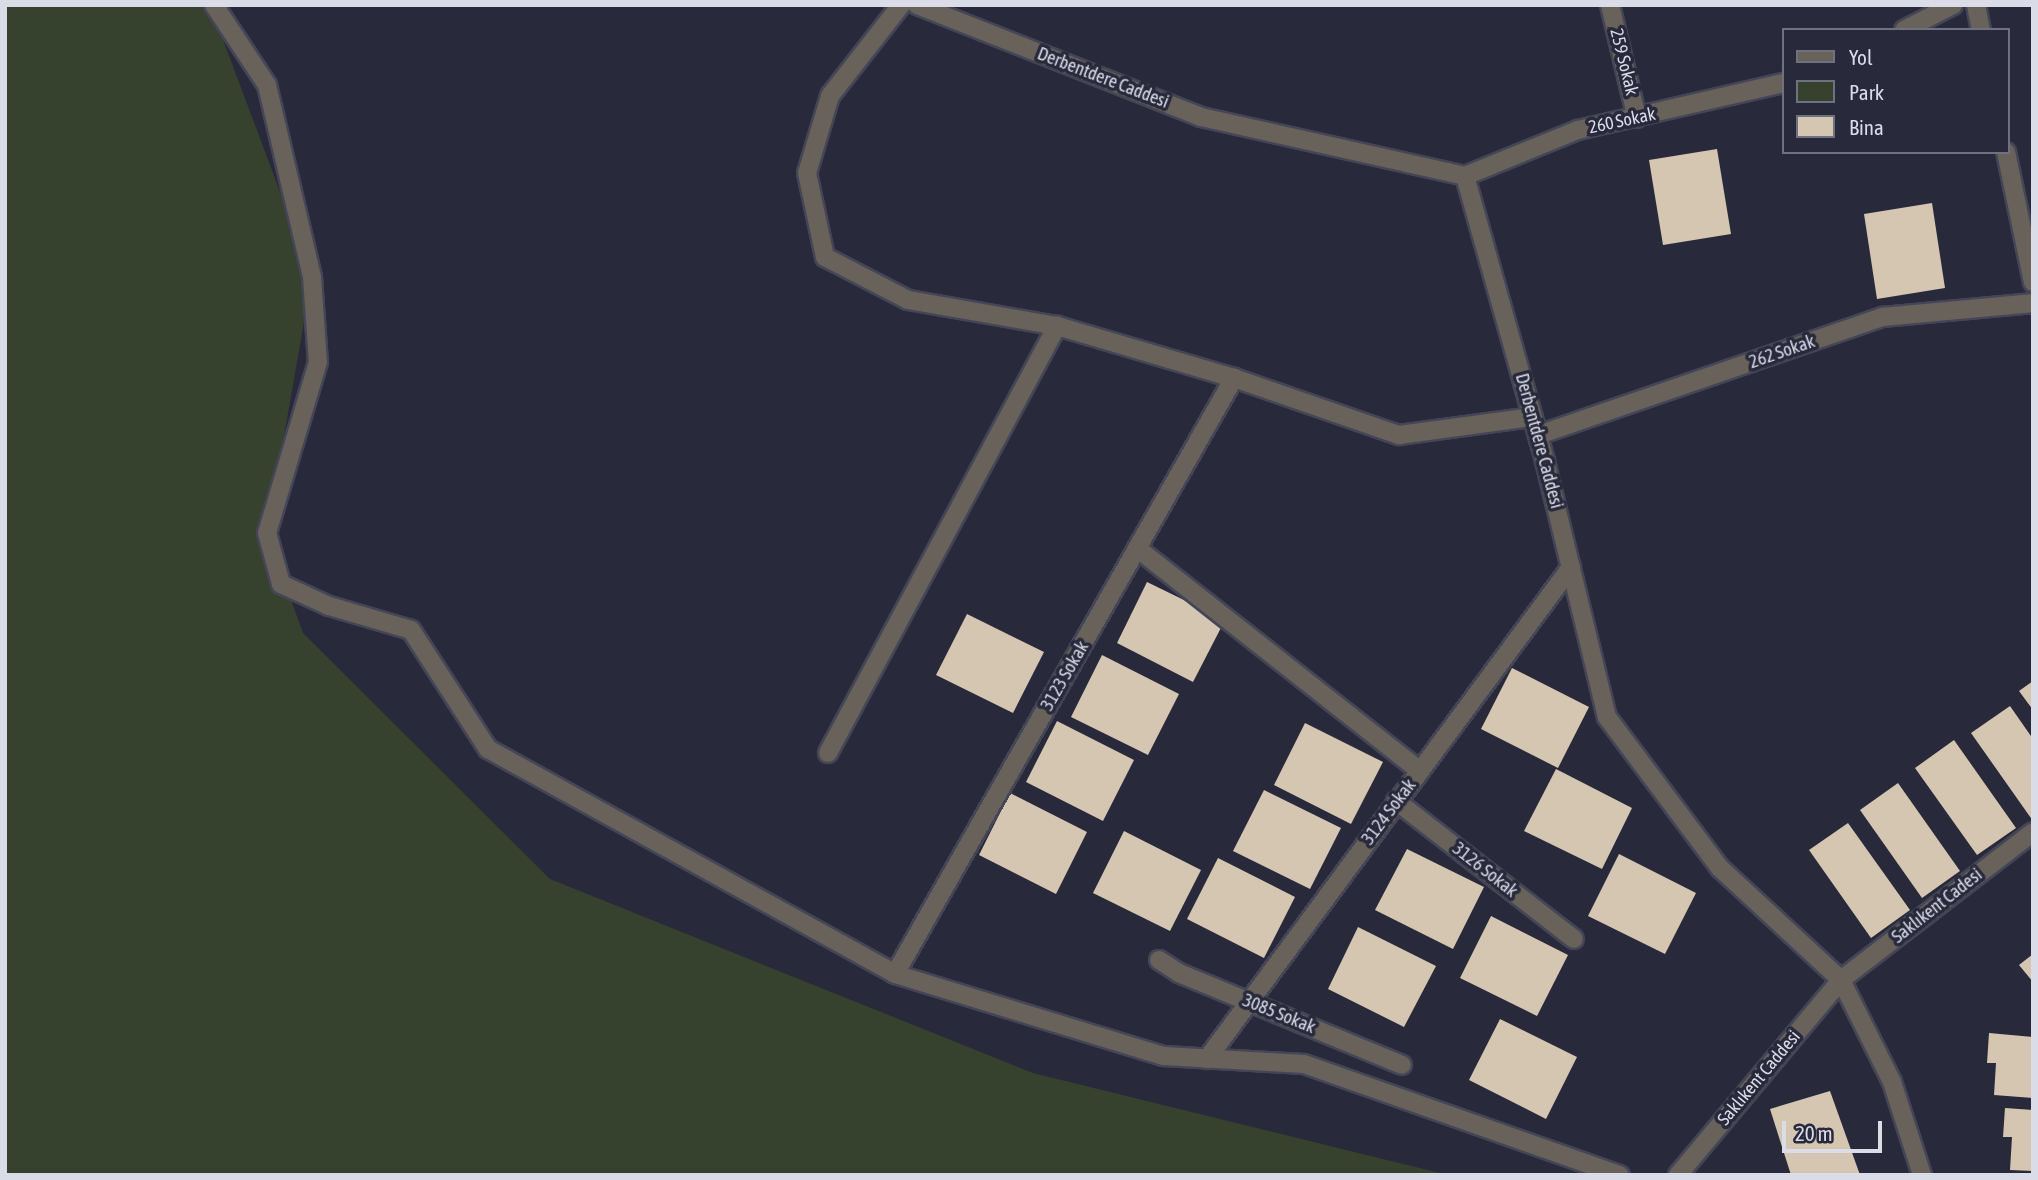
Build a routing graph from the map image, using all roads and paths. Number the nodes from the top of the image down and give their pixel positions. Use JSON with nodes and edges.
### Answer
{"nodes":[{"id":1,"x":214,"y":5,"type":"edge"},
{"id":2,"x":901,"y":5,"type":"edge"},
{"id":3,"x":917,"y":5,"type":"edge"},
{"id":4,"x":1610,"y":5,"type":"edge"},
{"id":5,"x":1953,"y":5,"type":"edge"},
{"id":6,"x":1976,"y":5,"type":"edge"},
{"id":7,"x":1908,"y":28,"type":"edge"},
{"id":8,"x":1981,"y":28,"type":"edge"},
{"id":9,"x":1783,"y":83,"type":"edge"},
{"id":10,"x":1637,"y":118,"type":"junction"},
{"id":11,"x":2006,"y":154,"type":"edge"},
{"id":12,"x":1465,"y":176,"type":"junction"},
{"id":13,"x":2033,"y":282,"type":"edge"},
{"id":14,"x":2033,"y":303,"type":"edge"},
{"id":15,"x":1057,"y":326,"type":"junction"},
{"id":16,"x":1234,"y":378,"type":"junction"},
{"id":17,"x":1533,"y":416,"type":"junction"},
{"id":18,"x":1538,"y":435,"type":"junction"},
{"id":19,"x":1138,"y":549,"type":"junction"},
{"id":20,"x":1571,"y":567,"type":"junction"},
{"id":21,"x":828,"y":752,"type":"dead end"},
{"id":22,"x":1420,"y":771,"type":"junction"},
{"id":23,"x":1396,"y":801,"type":"junction"},
{"id":24,"x":2033,"y":832,"type":"edge"},
{"id":25,"x":1574,"y":939,"type":"dead end"},
{"id":26,"x":1159,"y":960,"type":"dead end"},
{"id":27,"x":895,"y":974,"type":"junction"},
{"id":28,"x":1841,"y":980,"type":"junction"},
{"id":29,"x":1249,"y":1002,"type":"junction"},
{"id":30,"x":1207,"y":1059,"type":"junction"},
{"id":31,"x":1402,"y":1065,"type":"dead end"},
{"id":32,"x":1620,"y":1175,"type":"edge"},
{"id":33,"x":1678,"y":1175,"type":"edge"},
{"id":34,"x":1922,"y":1175,"type":"edge"}],
"edges":[{"from":1,"to":27,"type":"street"},
{"from":2,"to":15,"type":"street"},
{"from":3,"to":12,"type":"street","name":"Derbentdere Caddesi"},
{"from":4,"to":10,"type":"street","name":"259 Sokak"},
{"from":5,"to":7,"type":"street"},
{"from":6,"to":8,"type":"street"},
{"from":9,"to":10,"type":"street","name":"260 Sokak"},
{"from":10,"to":12,"type":"street","name":"260 Sokak"},
{"from":11,"to":13,"type":"street"},
{"from":12,"to":17,"type":"street","name":"Derbentdere Caddesi"},
{"from":14,"to":18,"type":"street","name":"262 Sokak"},
{"from":15,"to":16,"type":"street"},
{"from":15,"to":21,"type":"street"},
{"from":16,"to":17,"type":"street"},
{"from":16,"to":19,"type":"street","name":"3123 Sokak"},
{"from":17,"to":18,"type":"street","name":"Derbentdere Caddesi"},
{"from":18,"to":20,"type":"street","name":"Derbentdere Caddesi"},
{"from":19,"to":22,"type":"street"},
{"from":19,"to":27,"type":"street","name":"3123 Sokak"},
{"from":20,"to":22,"type":"street","name":"3124 Sokak"},
{"from":20,"to":28,"type":"street","name":"Derbentdere Caddesi"},
{"from":22,"to":23,"type":"street","name":"3124 Sokak"},
{"from":23,"to":25,"type":"street","name":"3126 Sokak"},
{"from":23,"to":29,"type":"street","name":"3124 Sokak"},
{"from":24,"to":28,"type":"street","name":"Saklıkent Cadesi"},
{"from":26,"to":29,"type":"street","name":"3085 Sokak"},
{"from":27,"to":30,"type":"street"},
{"from":28,"to":33,"type":"street","name":"Saklıkent Caddesi"},
{"from":28,"to":34,"type":"street","name":"Derbentdere Caddesi"},
{"from":29,"to":30,"type":"street","name":"3124 Sokak"},
{"from":29,"to":31,"type":"street","name":"3085 Sokak"},
{"from":30,"to":32,"type":"street"}]}
